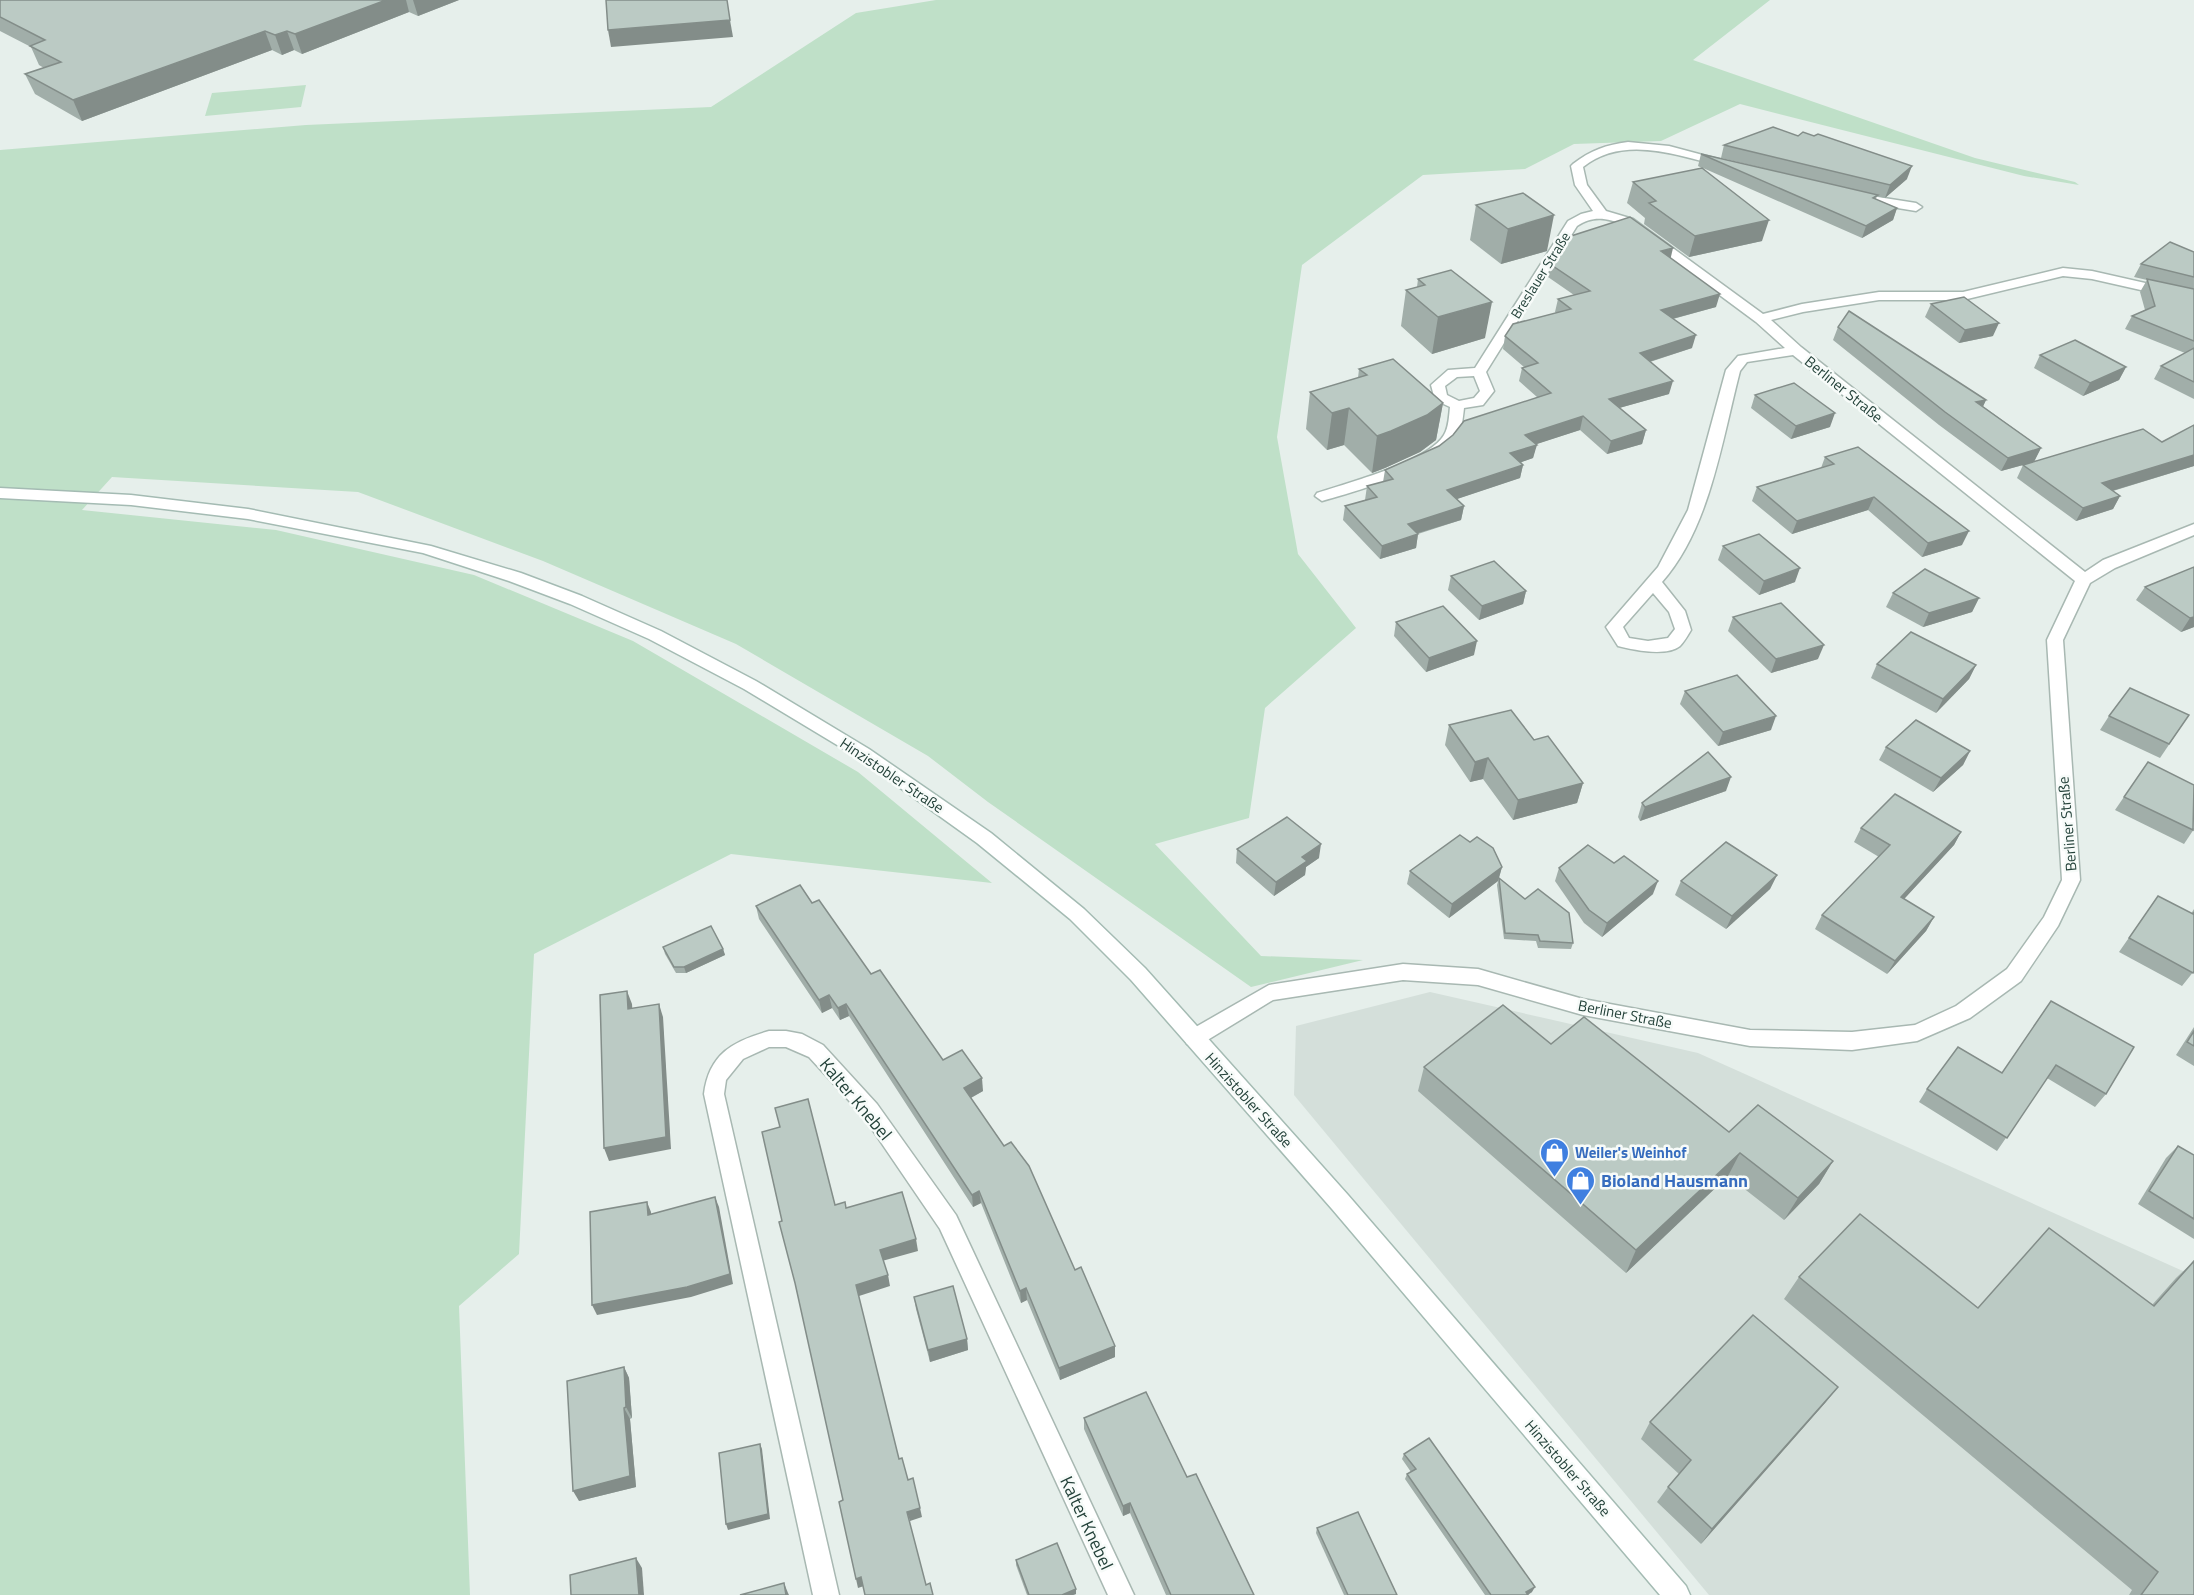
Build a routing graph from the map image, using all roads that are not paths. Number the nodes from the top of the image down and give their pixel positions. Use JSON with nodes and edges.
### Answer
{"nodes":[{"id":1,"x":1734,"y":166,"type":"edge"},
{"id":2,"x":1850,"y":195,"type":"edge"},
{"id":3,"x":1916,"y":207,"type":"dead end"},
{"id":4,"x":1602,"y":215,"type":"junction"},
{"id":5,"x":2194,"y":298,"type":"edge"},
{"id":6,"x":1761,"y":320,"type":"junction"},
{"id":7,"x":1796,"y":350,"type":"junction"},
{"id":8,"x":1479,"y":372,"type":"junction"},
{"id":9,"x":1457,"y":405,"type":"junction"},
{"id":10,"x":0,"y":493,"type":"edge"},
{"id":11,"x":1322,"y":496,"type":"dead end"},
{"id":12,"x":2194,"y":529,"type":"edge"},
{"id":13,"x":2084,"y":580,"type":"junction"},
{"id":14,"x":1653,"y":582,"type":"dead end"},
{"id":15,"x":1194,"y":1038,"type":"junction"},
{"id":16,"x":826,"y":1595,"type":"edge"},
{"id":17,"x":1120,"y":1595,"type":"edge"},
{"id":18,"x":1677,"y":1595,"type":"edge"}],
"edges":[{"from":1,"to":4,"type":"street"},
{"from":2,"to":3,"type":"street"},
{"from":4,"to":6,"type":"street"},
{"from":4,"to":8,"type":"street","name":"Breslauer Straße"},
{"from":5,"to":6,"type":"street"},
{"from":6,"to":7,"type":"street"},
{"from":7,"to":13,"type":"street","name":"Berliner Straße"},
{"from":7,"to":14,"type":"street","name":"Berliner Straße"},
{"from":8,"to":9,"type":"street"},
{"from":8,"to":9,"type":"street"},
{"from":9,"to":11,"type":"street"},
{"from":10,"to":15,"type":"street","name":"Hinzistobler Straße"},
{"from":12,"to":13,"type":"street"},
{"from":13,"to":15,"type":"street","name":"Berliner Straße"},
{"from":15,"to":18,"type":"street","name":"Hinzistobler Straße"},
{"from":16,"to":17,"type":"street","name":"Kalter Knebel"}]}
